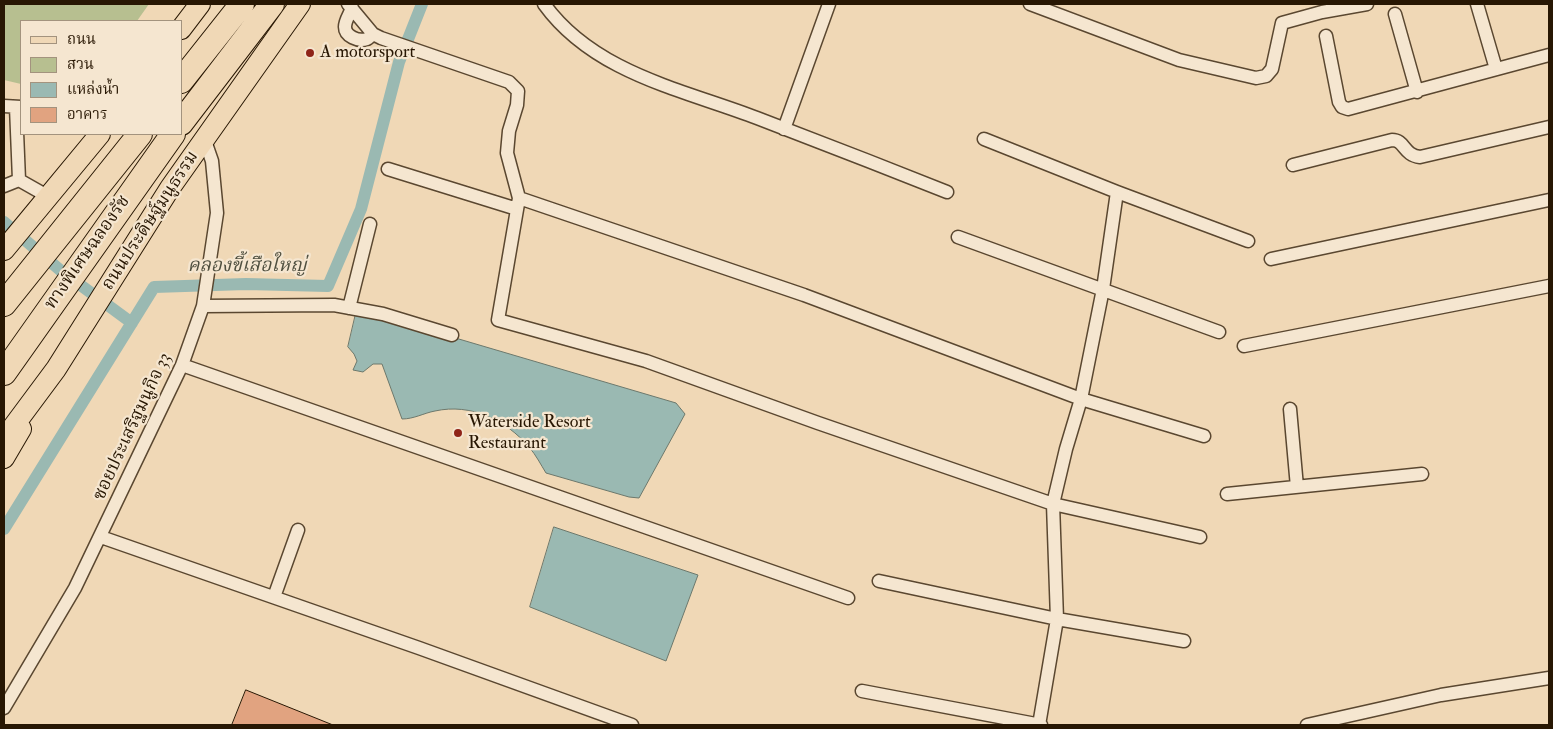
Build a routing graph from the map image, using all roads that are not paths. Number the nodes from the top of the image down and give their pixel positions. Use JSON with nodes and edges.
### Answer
{"nodes":[{"id":1,"x":200,"y":4,"type":"edge"},
{"id":2,"x":242,"y":4,"type":"edge"},
{"id":3,"x":272,"y":4,"type":"edge"},
{"id":4,"x":300,"y":4,"type":"edge"},
{"id":5,"x":544,"y":4,"type":"edge"},
{"id":6,"x":829,"y":4,"type":"edge"},
{"id":7,"x":1030,"y":4,"type":"edge"},
{"id":8,"x":1367,"y":4,"type":"edge"},
{"id":9,"x":1477,"y":4,"type":"edge"},
{"id":10,"x":350,"y":6,"type":"edge"},
{"id":11,"x":1395,"y":14,"type":"dead end"},
{"id":12,"x":182,"y":28,"type":"edge"},
{"id":13,"x":373,"y":34,"type":"junction"},
{"id":14,"x":1326,"y":36,"type":"dead end"},
{"id":15,"x":1549,"y":55,"type":"edge"},
{"id":16,"x":1496,"y":69,"type":"junction"},
{"id":17,"x":182,"y":80,"type":"edge"},
{"id":18,"x":1417,"y":92,"type":"junction"},
{"id":19,"x":14,"y":107,"type":"edge"},
{"id":20,"x":182,"y":122,"type":"edge"},
{"id":21,"x":1549,"y":128,"type":"edge"},
{"id":22,"x":784,"y":129,"type":"junction"},
{"id":23,"x":99,"y":135,"type":"edge"},
{"id":24,"x":139,"y":135,"type":"edge"},
{"id":25,"x":172,"y":135,"type":"edge"},
{"id":26,"x":204,"y":138,"type":"junction"},
{"id":27,"x":984,"y":139,"type":"dead end"},
{"id":28,"x":1293,"y":165,"type":"dead end"},
{"id":29,"x":388,"y":169,"type":"dead end"},
{"id":30,"x":19,"y":180,"type":"junction"},
{"id":31,"x":4,"y":186,"type":"edge"},
{"id":32,"x":947,"y":192,"type":"dead end"},
{"id":33,"x":1117,"y":192,"type":"junction"},
{"id":34,"x":49,"y":196,"type":"junction"},
{"id":35,"x":1549,"y":200,"type":"edge"},
{"id":36,"x":518,"y":203,"type":"junction"},
{"id":37,"x":370,"y":224,"type":"dead end"},
{"id":38,"x":958,"y":237,"type":"dead end"},
{"id":39,"x":14,"y":238,"type":"edge"},
{"id":40,"x":1248,"y":241,"type":"dead end"},
{"id":41,"x":1270,"y":259,"type":"dead end"},
{"id":42,"x":1549,"y":286,"type":"edge"},
{"id":43,"x":1103,"y":289,"type":"junction"},
{"id":44,"x":4,"y":304,"type":"edge"},
{"id":45,"x":202,"y":306,"type":"junction"},
{"id":46,"x":349,"y":308,"type":"junction"},
{"id":47,"x":1219,"y":332,"type":"dead end"},
{"id":48,"x":452,"y":335,"type":"dead end"},
{"id":49,"x":1244,"y":346,"type":"dead end"},
{"id":50,"x":182,"y":365,"type":"junction"},
{"id":51,"x":56,"y":369,"type":"junction"},
{"id":52,"x":4,"y":373,"type":"edge"},
{"id":53,"x":1081,"y":399,"type":"junction"},
{"id":54,"x":1290,"y":409,"type":"dead end"},
{"id":55,"x":1204,"y":436,"type":"dead end"},
{"id":56,"x":4,"y":439,"type":"edge"},
{"id":57,"x":4,"y":458,"type":"edge"},
{"id":58,"x":1422,"y":474,"type":"dead end"},
{"id":59,"x":1297,"y":487,"type":"junction"},
{"id":60,"x":1227,"y":494,"type":"dead end"},
{"id":61,"x":1054,"y":504,"type":"junction"},
{"id":62,"x":298,"y":530,"type":"dead end"},
{"id":63,"x":101,"y":537,"type":"junction"},
{"id":64,"x":1200,"y":537,"type":"dead end"},
{"id":65,"x":878,"y":581,"type":"dead end"},
{"id":66,"x":274,"y":597,"type":"junction"},
{"id":67,"x":848,"y":598,"type":"dead end"},
{"id":68,"x":1057,"y":619,"type":"junction"},
{"id":69,"x":1184,"y":641,"type":"dead end"},
{"id":70,"x":1549,"y":678,"type":"edge"},
{"id":71,"x":862,"y":691,"type":"dead end"},
{"id":72,"x":4,"y":708,"type":"edge"},
{"id":73,"x":632,"y":725,"type":"edge"},
{"id":74,"x":1040,"y":725,"type":"edge"},
{"id":75,"x":1307,"y":725,"type":"edge"}],
"edges":[{"from":1,"to":12,"type":"main road"},
{"from":2,"to":17,"type":"highway"},
{"from":3,"to":20,"type":"highway"},
{"from":4,"to":26,"type":"main road","name":"ถนนประดิษฐ์มนูธรรม"},
{"from":5,"to":22,"type":"street"},
{"from":6,"to":22,"type":"street"},
{"from":7,"to":8,"type":"street"},
{"from":9,"to":16,"type":"street"},
{"from":10,"to":13,"type":"street"},
{"from":10,"to":13,"type":"street"},
{"from":11,"to":18,"type":"street"},
{"from":13,"to":36,"type":"street"},
{"from":14,"to":18,"type":"street"},
{"from":15,"to":16,"type":"street"},
{"from":16,"to":18,"type":"street"},
{"from":19,"to":30,"type":"street"},
{"from":21,"to":28,"type":"street"},
{"from":22,"to":32,"type":"street"},
{"from":23,"to":34,"type":"main road"},
{"from":24,"to":44,"type":"highway","name":"ทางพิเศษฉลองรัช"},
{"from":25,"to":52,"type":"highway","name":"ทางพิเศษฉลองรัช"},
{"from":26,"to":45,"type":"street","name":"ซอยประเสริฐมนูกิจ 33"},
{"from":26,"to":51,"type":"main road","name":"ถนนประดิษฐ์มนูธรรม"},
{"from":27,"to":33,"type":"street"},
{"from":29,"to":36,"type":"street"},
{"from":30,"to":31,"type":"street"},
{"from":30,"to":34,"type":"street"},
{"from":33,"to":40,"type":"street"},
{"from":33,"to":43,"type":"street"},
{"from":34,"to":39,"type":"main road"},
{"from":35,"to":41,"type":"street"},
{"from":36,"to":53,"type":"street"},
{"from":36,"to":61,"type":"street"},
{"from":37,"to":46,"type":"street"},
{"from":38,"to":43,"type":"street"},
{"from":42,"to":49,"type":"street"},
{"from":43,"to":47,"type":"street"},
{"from":43,"to":53,"type":"street"},
{"from":45,"to":46,"type":"street"},
{"from":45,"to":50,"type":"street","name":"ซอยประเสริฐมนูกิจ 33"},
{"from":46,"to":48,"type":"street"},
{"from":50,"to":63,"type":"street","name":"ซอยประเสริฐมนูกิจ 33"},
{"from":50,"to":67,"type":"street"},
{"from":51,"to":56,"type":"main road","name":"ถนนประดิษฐ์มนูธรรม"},
{"from":51,"to":57,"type":"main road"},
{"from":53,"to":55,"type":"street"},
{"from":53,"to":61,"type":"street"},
{"from":54,"to":59,"type":"street"},
{"from":58,"to":59,"type":"street"},
{"from":59,"to":60,"type":"street"},
{"from":61,"to":64,"type":"street"},
{"from":61,"to":68,"type":"street"},
{"from":62,"to":66,"type":"street"},
{"from":63,"to":66,"type":"street"},
{"from":63,"to":72,"type":"street","name":"ซอยประเสริฐมนูกิจ 33"},
{"from":65,"to":68,"type":"street"},
{"from":66,"to":73,"type":"street"},
{"from":68,"to":69,"type":"street"},
{"from":68,"to":74,"type":"street"},
{"from":70,"to":75,"type":"street"},
{"from":71,"to":74,"type":"street"}]}
